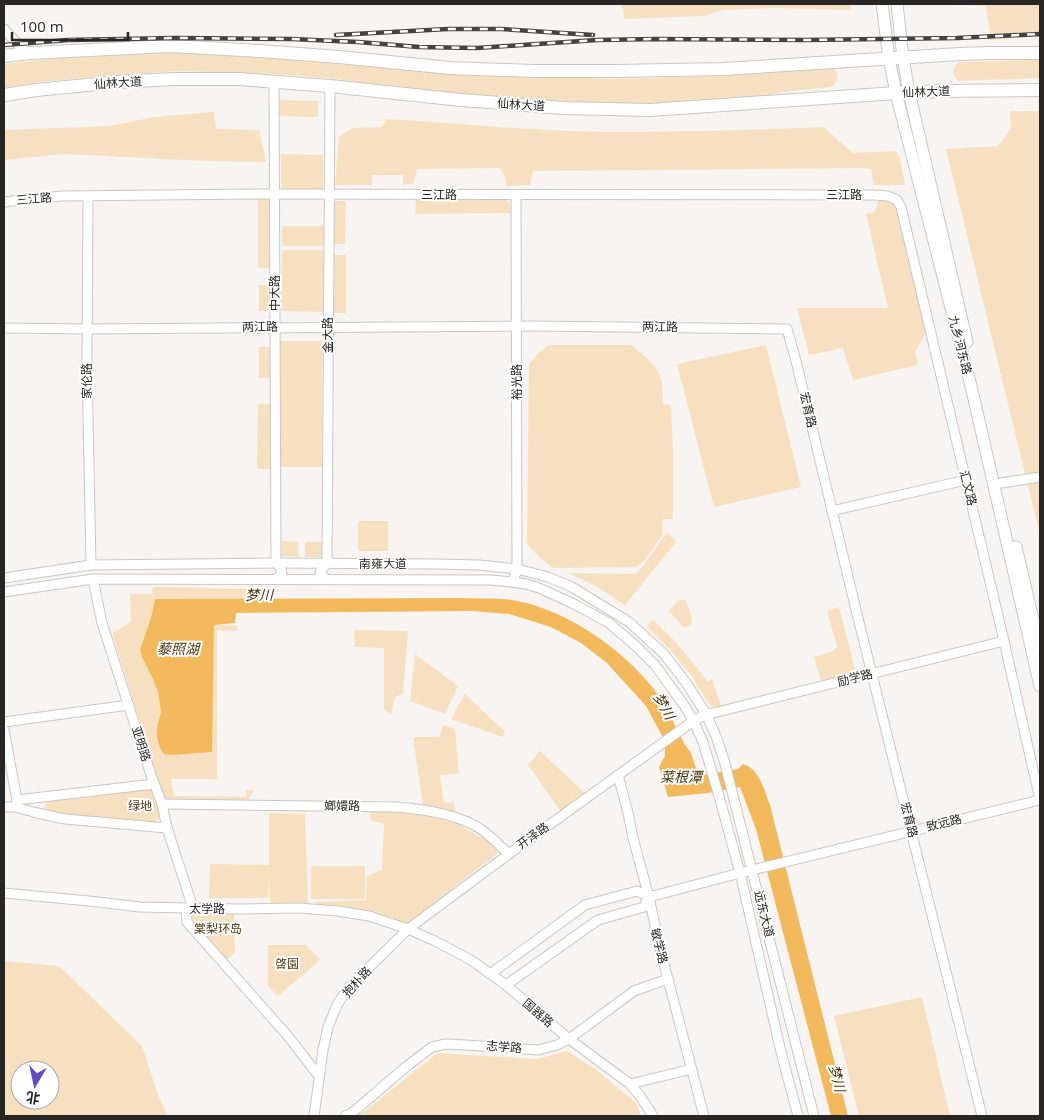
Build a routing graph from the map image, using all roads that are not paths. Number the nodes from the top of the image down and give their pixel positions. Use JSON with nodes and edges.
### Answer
{"nodes":[{"id":1,"x":882,"y":4,"type":"edge"},
{"id":2,"x":897,"y":4,"type":"edge"},
{"id":3,"x":4,"y":29,"type":"edge"},
{"id":4,"x":30,"y":53,"type":"junction"},
{"id":5,"x":1040,"y":53,"type":"edge"},
{"id":6,"x":4,"y":56,"type":"edge"},
{"id":7,"x":903,"y":58,"type":"junction"},
{"id":8,"x":889,"y":59,"type":"junction"},
{"id":9,"x":274,"y":82,"type":"junction"},
{"id":10,"x":330,"y":86,"type":"junction"},
{"id":11,"x":1040,"y":90,"type":"edge"},
{"id":12,"x":903,"y":93,"type":"junction"},
{"id":13,"x":4,"y":95,"type":"edge"},
{"id":14,"x":274,"y":194,"type":"junction"},
{"id":15,"x":329,"y":194,"type":"junction"},
{"id":16,"x":516,"y":195,"type":"junction"},
{"id":17,"x":88,"y":196,"type":"junction"},
{"id":18,"x":874,"y":196,"type":"joint"},
{"id":19,"x":4,"y":202,"type":"edge"},
{"id":20,"x":516,"y":326,"type":"junction"},
{"id":21,"x":275,"y":327,"type":"junction"},
{"id":22,"x":328,"y":327,"type":"junction"},
{"id":23,"x":4,"y":328,"type":"edge"},
{"id":24,"x":87,"y":329,"type":"junction"},
{"id":25,"x":787,"y":329,"type":"joint"},
{"id":26,"x":1040,"y":477,"type":"edge"},
{"id":27,"x":966,"y":480,"type":"junction"},
{"id":28,"x":1001,"y":483,"type":"junction"},
{"id":29,"x":832,"y":511,"type":"junction"},
{"id":30,"x":276,"y":563,"type":"junction"},
{"id":31,"x":327,"y":564,"type":"junction"},
{"id":32,"x":91,"y":565,"type":"junction"},
{"id":33,"x":517,"y":568,"type":"junction"},
{"id":34,"x":4,"y":578,"type":"edge"},
{"id":35,"x":93,"y":578,"type":"junction"},
{"id":36,"x":277,"y":578,"type":"junction"},
{"id":37,"x":326,"y":579,"type":"junction"},
{"id":38,"x":513,"y":582,"type":"junction"},
{"id":39,"x":4,"y":592,"type":"edge"},
{"id":40,"x":629,"y":622,"type":"junction"},
{"id":41,"x":621,"y":633,"type":"junction"},
{"id":42,"x":1004,"y":640,"type":"junction"},
{"id":43,"x":1040,"y":649,"type":"edge"},
{"id":44,"x":872,"y":674,"type":"junction"},
{"id":45,"x":1040,"y":686,"type":"edge"},
{"id":46,"x":129,"y":705,"type":"junction"},
{"id":47,"x":706,"y":714,"type":"junction"},
{"id":48,"x":4,"y":722,"type":"edge"},
{"id":49,"x":692,"y":723,"type":"junction"},
{"id":50,"x":4,"y":730,"type":"edge"},
{"id":51,"x":618,"y":775,"type":"junction"},
{"id":52,"x":154,"y":784,"type":"junction"},
{"id":53,"x":1040,"y":800,"type":"edge"},
{"id":54,"x":16,"y":804,"type":"junction"},
{"id":55,"x":162,"y":804,"type":"junction"},
{"id":56,"x":4,"y":807,"type":"edge"},
{"id":57,"x":168,"y":828,"type":"junction"},
{"id":58,"x":912,"y":831,"type":"junction"},
{"id":59,"x":509,"y":854,"type":"junction"},
{"id":60,"x":752,"y":870,"type":"junction"},
{"id":61,"x":740,"y":873,"type":"junction"},
{"id":62,"x":4,"y":893,"type":"edge"},
{"id":63,"x":649,"y":897,"type":"junction"},
{"id":64,"x":190,"y":908,"type":"junction"},
{"id":65,"x":408,"y":929,"type":"junction"},
{"id":66,"x":490,"y":974,"type":"junction"},
{"id":67,"x":668,"y":979,"type":"junction"},
{"id":68,"x":506,"y":985,"type":"junction"},
{"id":69,"x":569,"y":1039,"type":"junction"},
{"id":70,"x":692,"y":1069,"type":"junction"},
{"id":71,"x":319,"y":1076,"type":"junction"},
{"id":72,"x":630,"y":1084,"type":"junction"},
{"id":73,"x":314,"y":1116,"type":"edge"},
{"id":74,"x":345,"y":1116,"type":"edge"},
{"id":75,"x":653,"y":1116,"type":"edge"},
{"id":76,"x":704,"y":1116,"type":"edge"},
{"id":77,"x":798,"y":1116,"type":"edge"},
{"id":78,"x":814,"y":1116,"type":"edge"},
{"id":79,"x":982,"y":1116,"type":"edge"}],
"edges":[{"from":1,"to":8,"type":"main road","name":"九乡河东路"},
{"from":2,"to":7,"type":"main road","name":"九乡河东路"},
{"from":3,"to":4,"type":"street"},
{"from":4,"to":6,"type":"main road"},
{"from":4,"to":8,"type":"main road"},
{"from":5,"to":7,"type":"main road"},
{"from":7,"to":8,"type":"main road"},
{"from":7,"to":12,"type":"main road","name":"九乡河东路"},
{"from":8,"to":12,"type":"main road","name":"九乡河东路"},
{"from":9,"to":10,"type":"main road","name":"仙林大道"},
{"from":9,"to":13,"type":"main road","name":"仙林大道"},
{"from":9,"to":14,"type":"street","name":"中大路"},
{"from":10,"to":12,"type":"main road","name":"仙林大道"},
{"from":10,"to":15,"type":"street","name":"金大路"},
{"from":11,"to":12,"type":"main road","name":"仙林大道"},
{"from":12,"to":28,"type":"main road","name":"九乡河东路"},
{"from":12,"to":45,"type":"main road","name":"九乡河东路"},
{"from":14,"to":15,"type":"street","name":"三江路"},
{"from":14,"to":17,"type":"street","name":"三江路"},
{"from":14,"to":21,"type":"street","name":"中大路"},
{"from":15,"to":16,"type":"street","name":"三江路"},
{"from":15,"to":22,"type":"street","name":"金大路"},
{"from":16,"to":18,"type":"street","name":"三江路"},
{"from":16,"to":20,"type":"street","name":"裕光路"},
{"from":17,"to":19,"type":"street","name":"三江路"},
{"from":17,"to":24,"type":"street","name":"家伦路"},
{"from":18,"to":27,"type":"street","name":"汇文路"},
{"from":20,"to":22,"type":"street","name":"两江路"},
{"from":20,"to":25,"type":"street","name":"两江路"},
{"from":20,"to":33,"type":"street","name":"裕光路"},
{"from":21,"to":22,"type":"street","name":"两江路"},
{"from":21,"to":24,"type":"street","name":"两江路"},
{"from":21,"to":30,"type":"street","name":"中大路"},
{"from":22,"to":31,"type":"street","name":"金大路"},
{"from":23,"to":24,"type":"street","name":"两江路"},
{"from":24,"to":32,"type":"street","name":"家伦路"},
{"from":25,"to":29,"type":"street","name":"宏育路"},
{"from":26,"to":28,"type":"street"},
{"from":27,"to":29,"type":"street"},
{"from":27,"to":42,"type":"street","name":"汇文路"},
{"from":28,"to":43,"type":"main road","name":"九乡河东路"},
{"from":29,"to":44,"type":"street","name":"宏育路"},
{"from":30,"to":31,"type":"street","name":"南雍大道"},
{"from":30,"to":32,"type":"street","name":"南雍大道"},
{"from":30,"to":36,"type":"street","name":"中大路"},
{"from":31,"to":33,"type":"street","name":"南雍大道"},
{"from":31,"to":37,"type":"street","name":"金大路"},
{"from":32,"to":34,"type":"street","name":"南雍大道"},
{"from":33,"to":38,"type":"street","name":"裕光路"},
{"from":33,"to":40,"type":"street","name":"南雍大道"},
{"from":35,"to":36,"type":"street","name":"南雍大道"},
{"from":35,"to":39,"type":"street","name":"南雍大道"},
{"from":35,"to":46,"type":"street","name":"亚明路"},
{"from":36,"to":37,"type":"street","name":"南雍大道"},
{"from":37,"to":38,"type":"street","name":"南雍大道"},
{"from":38,"to":41,"type":"street","name":"南雍大道"},
{"from":40,"to":41,"type":"street"},
{"from":40,"to":47,"type":"street","name":"南雍大道"},
{"from":41,"to":49,"type":"street","name":"南雍大道"},
{"from":42,"to":44,"type":"street","name":"励学路"},
{"from":42,"to":53,"type":"street","name":"汇文路"},
{"from":44,"to":47,"type":"street","name":"励学路"},
{"from":44,"to":58,"type":"street","name":"宏育路"},
{"from":46,"to":48,"type":"street"},
{"from":46,"to":52,"type":"street","name":"亚明路"},
{"from":47,"to":49,"type":"street","name":"开泽路"},
{"from":47,"to":60,"type":"street","name":"远东大道"},
{"from":49,"to":51,"type":"street","name":"开泽路"},
{"from":49,"to":61,"type":"street","name":"远东大道"},
{"from":50,"to":54,"type":"street"},
{"from":51,"to":59,"type":"street","name":"开泽路"},
{"from":51,"to":63,"type":"street","name":"敏学路"},
{"from":52,"to":54,"type":"street"},
{"from":52,"to":55,"type":"street","name":"亚明路"},
{"from":53,"to":58,"type":"street","name":"致远路"},
{"from":54,"to":56,"type":"street"},
{"from":54,"to":57,"type":"street"},
{"from":55,"to":57,"type":"street","name":"亚明路"},
{"from":55,"to":59,"type":"street","name":"嫏嬛路"},
{"from":57,"to":64,"type":"street","name":"亚明路"},
{"from":58,"to":60,"type":"street","name":"致远路"},
{"from":58,"to":79,"type":"street","name":"宏育路"},
{"from":59,"to":65,"type":"street","name":"开泽路"},
{"from":60,"to":61,"type":"street","name":"致远路"},
{"from":60,"to":78,"type":"street","name":"远东大道"},
{"from":61,"to":63,"type":"street","name":"致远路"},
{"from":61,"to":77,"type":"street","name":"远东大道"},
{"from":62,"to":64,"type":"street","name":"太学路"},
{"from":63,"to":66,"type":"street"},
{"from":63,"to":67,"type":"street","name":"敏学路"},
{"from":63,"to":68,"type":"street"},
{"from":64,"to":65,"type":"street","name":"太学路"},
{"from":64,"to":71,"type":"street","name":"亚明路"},
{"from":65,"to":66,"type":"street","name":"国器路"},
{"from":65,"to":71,"type":"street","name":"抱朴路"},
{"from":66,"to":68,"type":"street","name":"国器路"},
{"from":67,"to":69,"type":"street","name":"志学路"},
{"from":67,"to":70,"type":"street","name":"敏学路"},
{"from":68,"to":69,"type":"street","name":"国器路"},
{"from":69,"to":72,"type":"street","name":"国器路"},
{"from":69,"to":74,"type":"street","name":"志学路"},
{"from":70,"to":72,"type":"street"},
{"from":70,"to":76,"type":"street","name":"敏学路"},
{"from":71,"to":73,"type":"street","name":"抱朴路"},
{"from":72,"to":75,"type":"street","name":"国器路"}]}
